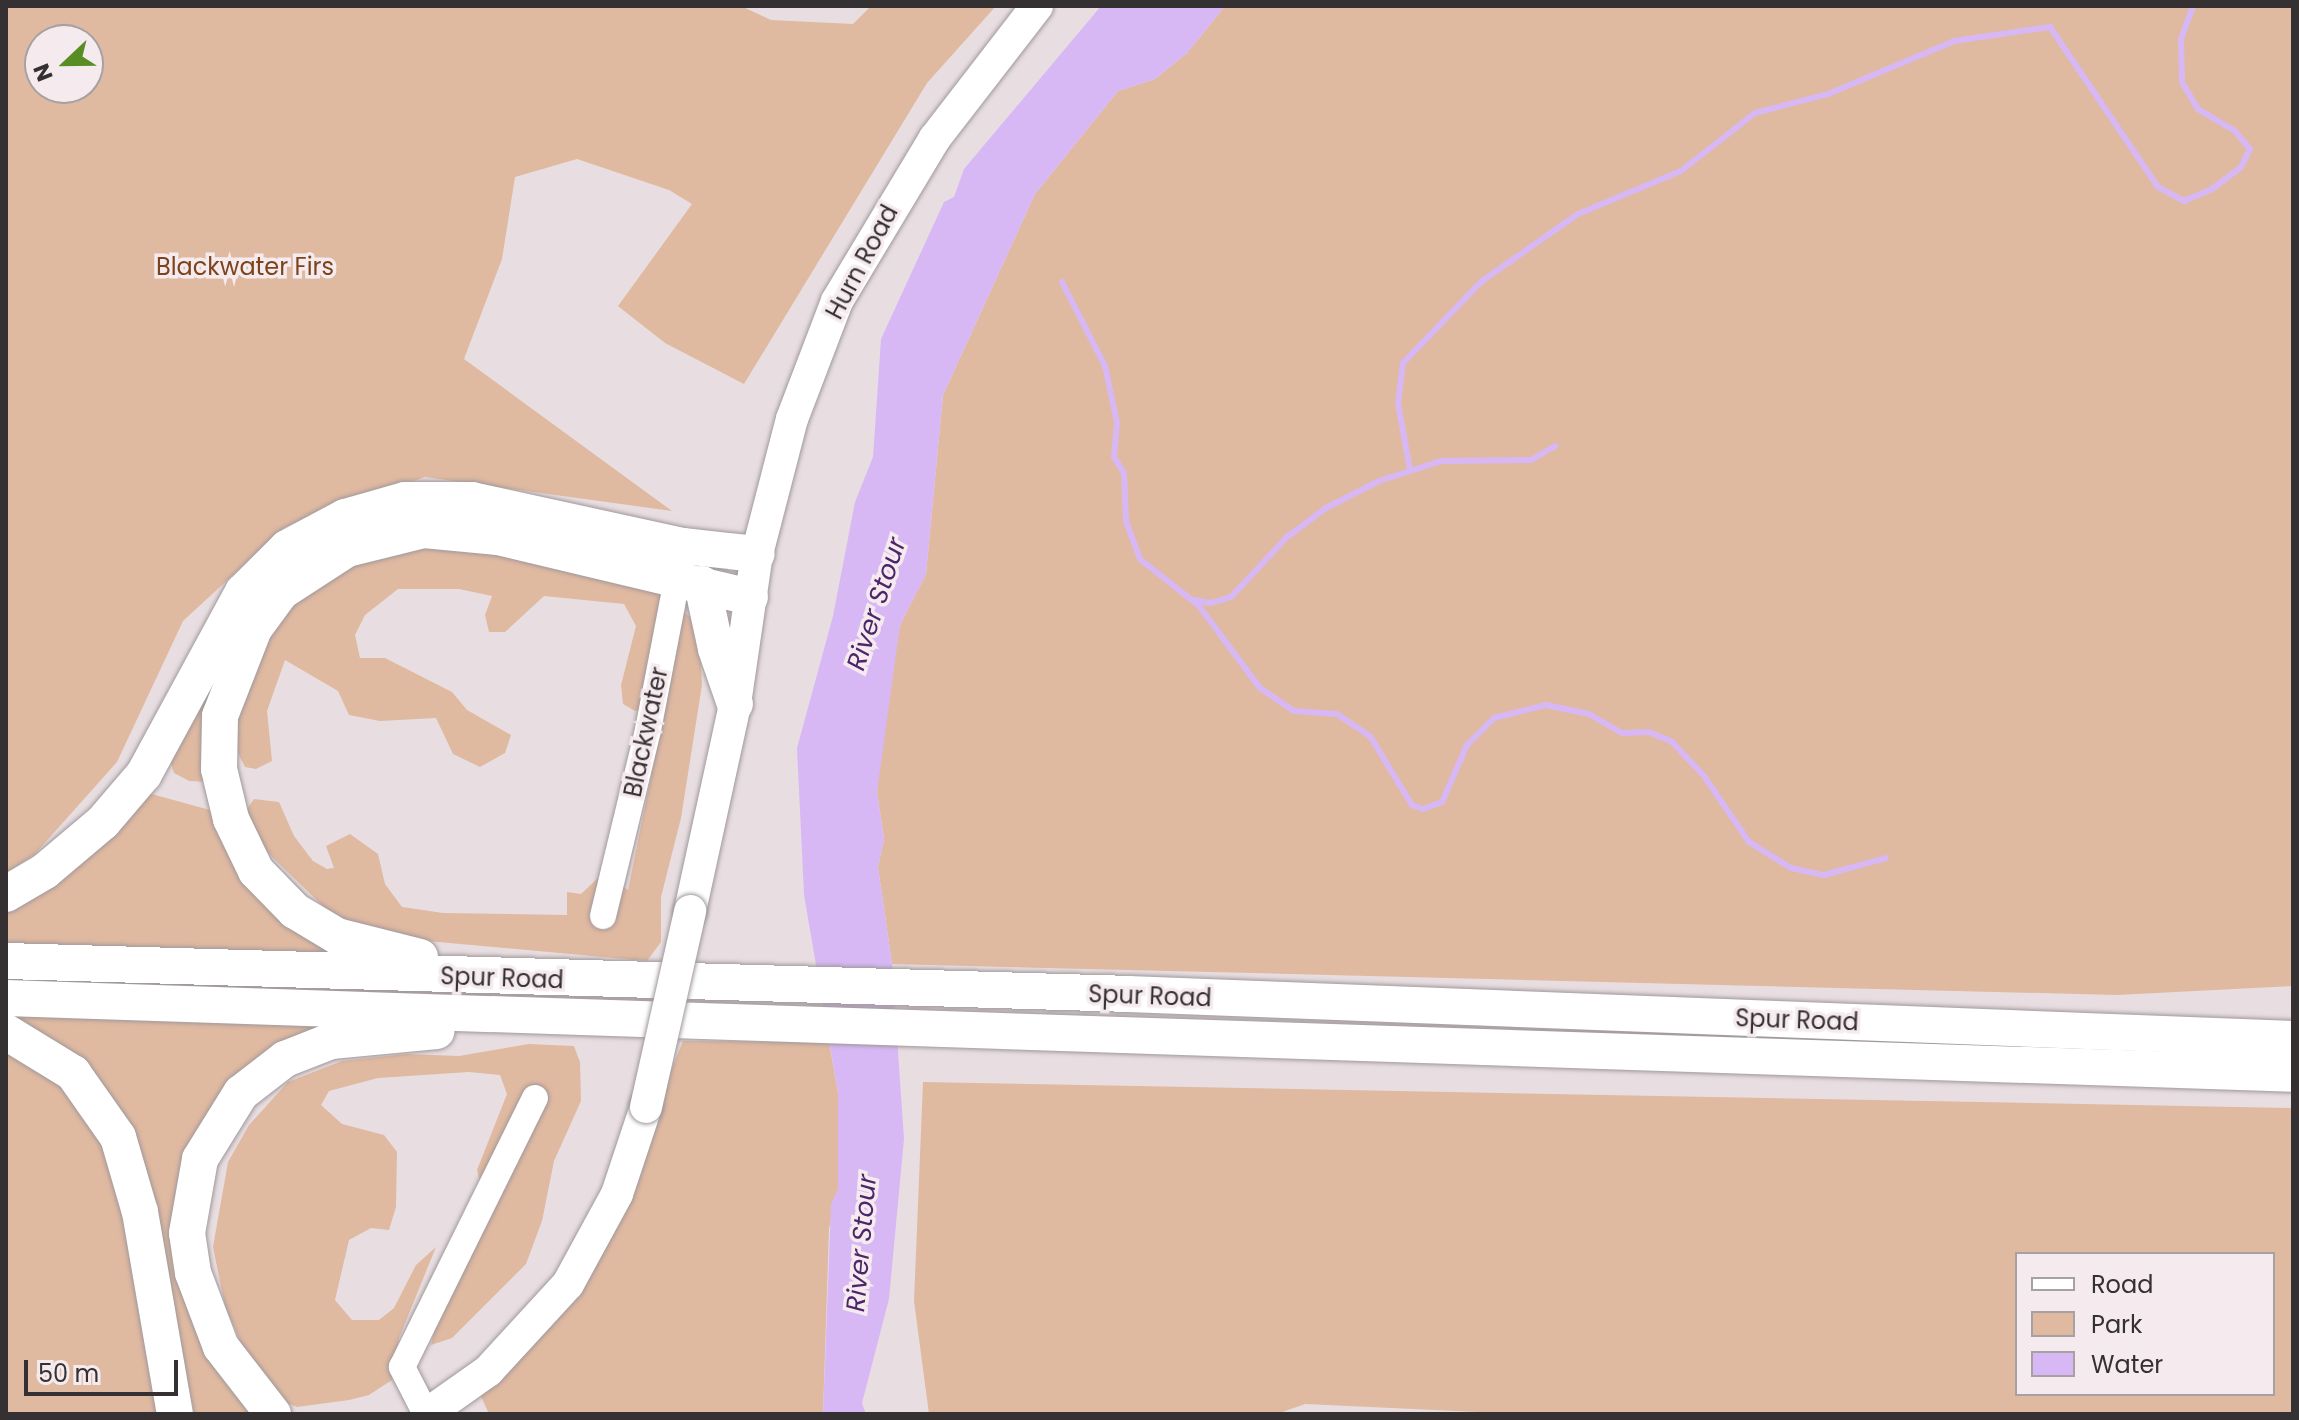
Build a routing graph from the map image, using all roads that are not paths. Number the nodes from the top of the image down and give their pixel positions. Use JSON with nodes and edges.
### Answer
{"nodes":[{"id":1,"x":1037,"y":6,"type":"edge"},
{"id":2,"x":757,"y":554,"type":"junction"},
{"id":3,"x":687,"y":569,"type":"junction"},
{"id":4,"x":750,"y":597,"type":"junction"},
{"id":5,"x":735,"y":704,"type":"junction"},
{"id":6,"x":6,"y":894,"type":"edge"},
{"id":7,"x":603,"y":916,"type":"dead end"},
{"id":8,"x":6,"y":961,"type":"edge"},
{"id":9,"x":543,"y":980,"type":"junction"},
{"id":10,"x":6,"y":998,"type":"edge"},
{"id":11,"x":752,"y":1002,"type":"junction"},
{"id":12,"x":566,"y":1015,"type":"junction"},
{"id":13,"x":6,"y":1032,"type":"edge"},
{"id":14,"x":2293,"y":1039,"type":"edge"},
{"id":15,"x":2293,"y":1074,"type":"edge"},
{"id":16,"x":535,"y":1098,"type":"dead end"},
{"id":17,"x":175,"y":1414,"type":"edge"},
{"id":18,"x":273,"y":1414,"type":"edge"},
{"id":19,"x":427,"y":1414,"type":"edge"}],
"edges":[{"from":1,"to":2,"type":"main road","name":"Hurn Road"},
{"from":2,"to":3,"type":"highway"},
{"from":2,"to":4,"type":"main road","name":"Hurn Road"},
{"from":3,"to":4,"type":"highway"},
{"from":3,"to":5,"type":"highway"},
{"from":3,"to":6,"type":"highway"},
{"from":3,"to":7,"type":"street","name":"Blackwater"},
{"from":3,"to":9,"type":"highway"},
{"from":4,"to":5,"type":"main road","name":"Hurn Road"},
{"from":5,"to":19,"type":"main road","name":"Hurn Road","bridge":true},
{"from":8,"to":9,"type":"highway","name":"Spur Road"},
{"from":9,"to":11,"type":"highway","name":"Spur Road"},
{"from":10,"to":12,"type":"highway","name":"Spur Road"},
{"from":11,"to":12,"type":"highway","name":"Spur Road"},
{"from":11,"to":14,"type":"highway","name":"Spur Road"},
{"from":11,"to":15,"type":"highway","name":"Spur Road"},
{"from":12,"to":18,"type":"highway"},
{"from":13,"to":17,"type":"highway"},
{"from":16,"to":19,"type":"street"}]}
